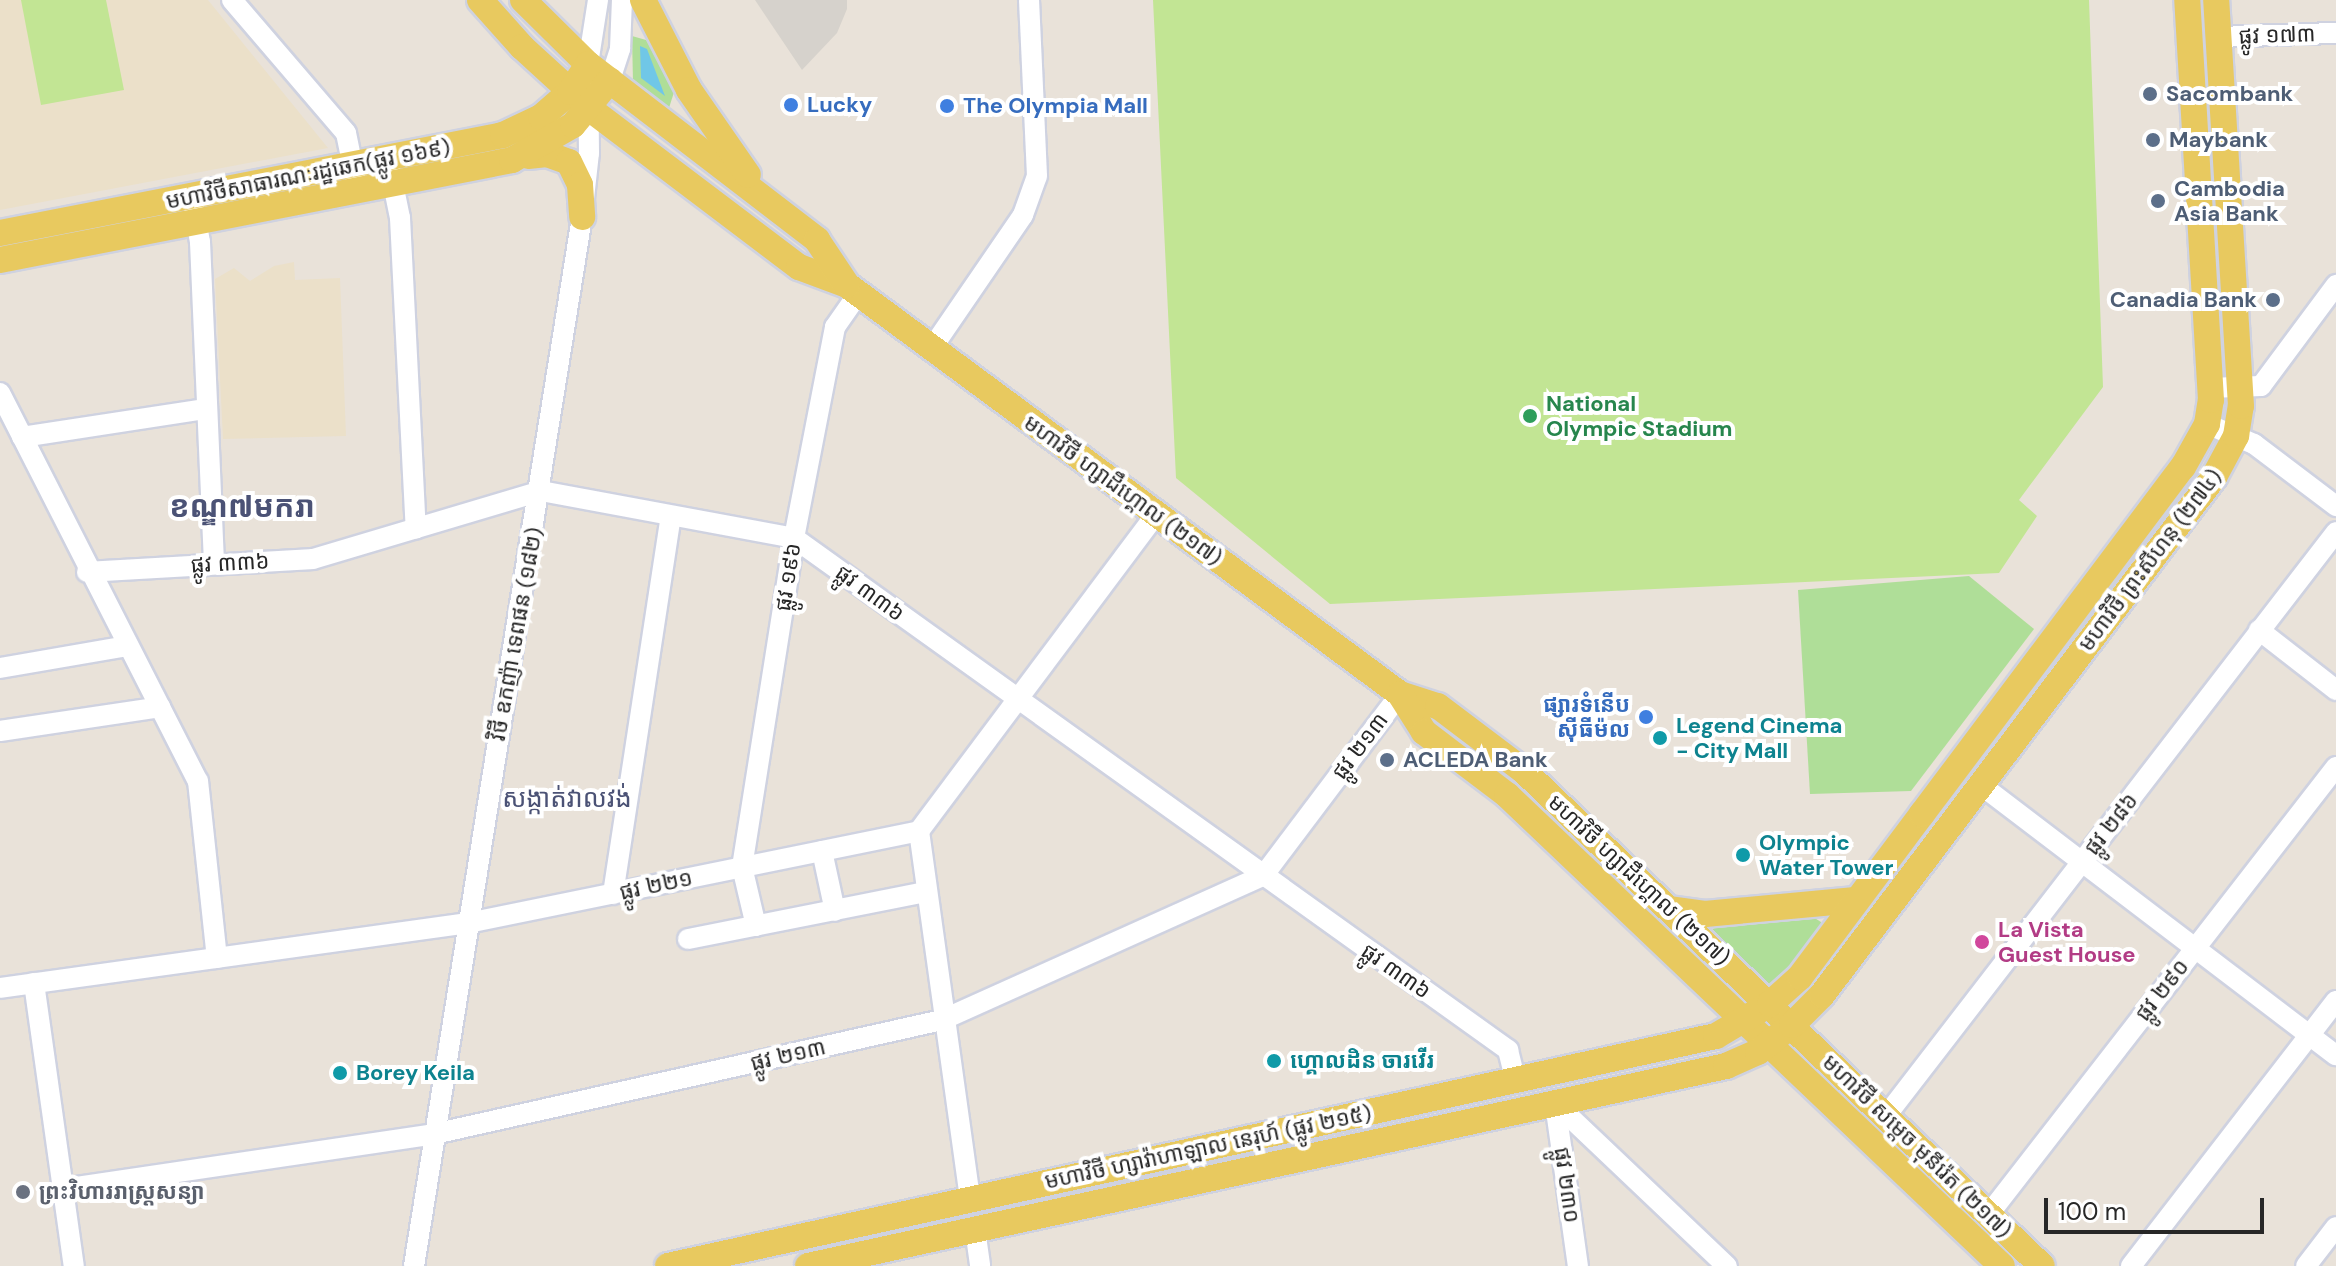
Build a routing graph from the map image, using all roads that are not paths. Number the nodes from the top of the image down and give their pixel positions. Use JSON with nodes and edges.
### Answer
{"nodes":[{"id":1,"x":232,"y":0,"type":"edge"},
{"id":2,"x":480,"y":0,"type":"edge"},
{"id":3,"x":523,"y":0,"type":"edge"},
{"id":4,"x":598,"y":0,"type":"edge"},
{"id":5,"x":622,"y":0,"type":"edge"},
{"id":6,"x":643,"y":0,"type":"edge"},
{"id":7,"x":1029,"y":0,"type":"edge"},
{"id":8,"x":2187,"y":0,"type":"edge"},
{"id":9,"x":2216,"y":0,"type":"edge"},
{"id":10,"x":2336,"y":33,"type":"edge"},
{"id":11,"x":2219,"y":37,"type":"junction"},
{"id":12,"x":588,"y":64,"type":"junction"},
{"id":13,"x":610,"y":80,"type":"junction"},
{"id":14,"x":570,"y":92,"type":"junction"},
{"id":15,"x":590,"y":109,"type":"junction"},
{"id":16,"x":388,"y":159,"type":"junction"},
{"id":17,"x":512,"y":160,"type":"junction"},
{"id":18,"x":353,"y":166,"type":"junction"},
{"id":19,"x":393,"y":186,"type":"junction"},
{"id":20,"x":358,"y":192,"type":"junction"},
{"id":21,"x":191,"y":196,"type":"junction"},
{"id":22,"x":770,"y":203,"type":"junction"},
{"id":23,"x":582,"y":217,"type":"junction"},
{"id":24,"x":196,"y":223,"type":"junction"},
{"id":25,"x":0,"y":233,"type":"edge"},
{"id":26,"x":0,"y":260,"type":"edge"},
{"id":27,"x":2336,"y":285,"type":"edge"},
{"id":28,"x":852,"y":290,"type":"junction"},
{"id":29,"x":932,"y":348,"type":"junction"},
{"id":30,"x":2240,"y":387,"type":"junction"},
{"id":31,"x":2210,"y":388,"type":"junction"},
{"id":32,"x":0,"y":393,"type":"edge"},
{"id":33,"x":206,"y":409,"type":"junction"},
{"id":34,"x":2207,"y":424,"type":"junction"},
{"id":35,"x":2236,"y":436,"type":"junction"},
{"id":36,"x":22,"y":437,"type":"junction"},
{"id":37,"x":541,"y":491,"type":"junction"},
{"id":38,"x":2336,"y":506,"type":"edge"},
{"id":39,"x":1156,"y":514,"type":"junction"},
{"id":40,"x":671,"y":516,"type":"junction"},
{"id":41,"x":416,"y":529,"type":"junction"},
{"id":42,"x":2336,"y":532,"type":"edge"},
{"id":43,"x":794,"y":538,"type":"junction"},
{"id":44,"x":214,"y":563,"type":"junction"},
{"id":45,"x":87,"y":572,"type":"junction"},
{"id":46,"x":2259,"y":630,"type":"junction"},
{"id":47,"x":128,"y":646,"type":"junction"},
{"id":48,"x":0,"y":668,"type":"edge"},
{"id":49,"x":2336,"y":690,"type":"edge"},
{"id":50,"x":1400,"y":694,"type":"junction"},
{"id":51,"x":1019,"y":701,"type":"junction"},
{"id":52,"x":160,"y":707,"type":"junction"},
{"id":53,"x":0,"y":731,"type":"edge"},
{"id":54,"x":2336,"y":767,"type":"edge"},
{"id":55,"x":1981,"y":785,"type":"junction"},
{"id":56,"x":919,"y":831,"type":"junction"},
{"id":57,"x":822,"y":851,"type":"junction"},
{"id":58,"x":2082,"y":862,"type":"junction"},
{"id":59,"x":742,"y":867,"type":"junction"},
{"id":60,"x":1263,"y":876,"type":"junction"},
{"id":61,"x":926,"y":892,"type":"junction"},
{"id":62,"x":613,"y":894,"type":"junction"},
{"id":63,"x":1855,"y":900,"type":"junction"},
{"id":64,"x":1670,"y":909,"type":"junction"},
{"id":65,"x":835,"y":911,"type":"junction"},
{"id":66,"x":468,"y":923,"type":"junction"},
{"id":67,"x":756,"y":926,"type":"junction"},
{"id":68,"x":688,"y":939,"type":"dead end"},
{"id":69,"x":2195,"y":948,"type":"junction"},
{"id":70,"x":217,"y":958,"type":"junction"},
{"id":71,"x":34,"y":983,"type":"junction"},
{"id":72,"x":0,"y":988,"type":"edge"},
{"id":73,"x":2336,"y":1001,"type":"edge"},
{"id":74,"x":1770,"y":1004,"type":"junction"},
{"id":75,"x":942,"y":1020,"type":"junction"},
{"id":76,"x":1747,"y":1021,"type":"junction"},
{"id":77,"x":1792,"y":1025,"type":"junction"},
{"id":78,"x":2310,"y":1035,"type":"junction"},
{"id":79,"x":1771,"y":1044,"type":"junction"},
{"id":80,"x":2336,"y":1055,"type":"edge"},
{"id":81,"x":1515,"y":1079,"type":"junction"},
{"id":82,"x":1555,"y":1103,"type":"junction"},
{"id":83,"x":1886,"y":1116,"type":"junction"},
{"id":84,"x":434,"y":1134,"type":"junction"},
{"id":85,"x":63,"y":1189,"type":"junction"},
{"id":86,"x":970,"y":1200,"type":"junction"},
{"id":87,"x":1989,"y":1214,"type":"junction"},
{"id":88,"x":2336,"y":1227,"type":"edge"},
{"id":89,"x":975,"y":1229,"type":"junction"},
{"id":90,"x":74,"y":1266,"type":"edge"},
{"id":91,"x":414,"y":1266,"type":"edge"},
{"id":92,"x":668,"y":1266,"type":"edge"},
{"id":93,"x":808,"y":1266,"type":"edge"},
{"id":94,"x":980,"y":1266,"type":"edge"},
{"id":95,"x":1578,"y":1266,"type":"edge"},
{"id":96,"x":1727,"y":1266,"type":"edge"},
{"id":97,"x":2002,"y":1266,"type":"edge"},
{"id":98,"x":2042,"y":1266,"type":"edge"},
{"id":99,"x":2131,"y":1266,"type":"edge"},
{"id":100,"x":2306,"y":1266,"type":"edge"}],
"edges":[{"from":1,"to":18,"type":"street"},
{"from":2,"to":14,"type":"main road","name":"មហាវិថី ហ្សាដឹហ្គោល (២១៧)"},
{"from":3,"to":12,"type":"main road","name":"មហាវិថី ហ្សាដឹហ្គោល (២១៧)"},
{"from":4,"to":12,"type":"street","name":"វិថី ឧកញ៉ា ទេពផន (១៨២)"},
{"from":5,"to":13,"type":"street"},
{"from":6,"to":22,"type":"main road"},
{"from":7,"to":29,"type":"street"},
{"from":8,"to":31,"type":"main road","name":"មហាវិថី ព្រះសីហនុ (២៧៤)"},
{"from":9,"to":11,"type":"main road","name":"មហាវិថី ព្រះសីហនុ (២៧៤)"},
{"from":10,"to":11,"type":"street","name":"ផ្លូវ ១៧៣"},
{"from":11,"to":30,"type":"main road","name":"មហាវិថី ព្រះសីហនុ (២៧៤)"},
{"from":12,"to":13,"type":"main road","name":"មហាវិថី ហ្សាដឹហ្គោល (២១៧)"},
{"from":12,"to":14,"type":"main road","name":"មហាវិថីសាធារណៈរដ្ឋឆេក(ផ្លូវ ១៦៩)"},
{"from":12,"to":15,"type":"street","name":"វិថី ឧកញ៉ា ទេពផន (១៨២)"},
{"from":13,"to":15,"type":"main road","name":"មហាវិថីសាធារណៈរដ្ឋឆេក(ផ្លូវ ១៦៩)"},
{"from":13,"to":22,"type":"main road","name":"មហាវិថី ហ្សាដឹហ្គោល (២១៧)"},
{"from":14,"to":15,"type":"main road","name":"មហាវិថី ហ្សាដឹហ្គោល (២១៧)"},
{"from":14,"to":16,"type":"main road","name":"មហាវិថីសាធារណៈរដ្ឋឆេក(ផ្លូវ ១៦៩)"},
{"from":15,"to":17,"type":"main road","name":"មហាវិថីសាធារណៈរដ្ឋឆេក(ផ្លូវ ១៦៩)"},
{"from":15,"to":23,"type":"street","name":"វិថី ឧកញ៉ា ទេពផន (១៨២)"},
{"from":15,"to":28,"type":"main road","name":"មហាវិថី ហ្សាដឹហ្គោល (២១៧)"},
{"from":16,"to":18,"type":"main road","name":"មហាវិថីសាធារណៈរដ្ឋឆេក(ផ្លូវ ១៦៩)"},
{"from":16,"to":19,"type":"street"},
{"from":17,"to":19,"type":"main road","name":"មហាវិថីសាធារណៈរដ្ឋឆេក(ផ្លូវ ១៦៩)"},
{"from":17,"to":23,"type":"main road"},
{"from":18,"to":20,"type":"street"},
{"from":18,"to":21,"type":"main road","name":"មហាវិថីសាធារណៈរដ្ឋឆេក(ផ្លូវ ១៦៩)"},
{"from":19,"to":20,"type":"main road","name":"មហាវិថីសាធារណៈរដ្ឋឆេក(ផ្លូវ ១៦៩)"},
{"from":19,"to":41,"type":"street"},
{"from":20,"to":24,"type":"main road","name":"មហាវិថីសាធារណៈរដ្ឋឆេក(ផ្លូវ ១៦៩)"},
{"from":21,"to":24,"type":"street"},
{"from":21,"to":25,"type":"main road","name":"មហាវិថីសាធារណៈរដ្ឋឆេក(ផ្លូវ ១៦៩)"},
{"from":22,"to":28,"type":"main road","name":"មហាវិថី ហ្សាដឹហ្គោល (២១៧)"},
{"from":23,"to":37,"type":"street","name":"វិថី ឧកញ៉ា ទេពផន (១៨២)"},
{"from":24,"to":26,"type":"main road","name":"មហាវិថីសាធារណៈរដ្ឋឆេក(ផ្លូវ ១៦៩)"},
{"from":24,"to":33,"type":"street"},
{"from":27,"to":30,"type":"street"},
{"from":28,"to":29,"type":"main road","name":"មហាវិថី ហ្សាដឹហ្គោល (២១៧)"},
{"from":28,"to":43,"type":"street","name":"ផ្លូវ ១៩៦"},
{"from":29,"to":39,"type":"main road","name":"មហាវិថី ហ្សាដឹហ្គោល (២១៧)"},
{"from":30,"to":31,"type":"street"},
{"from":30,"to":35,"type":"main road","name":"មហាវិថី ព្រះសីហនុ (២៧៤)"},
{"from":31,"to":34,"type":"main road","name":"មហាវិថី ព្រះសីហនុ (២៧៤)"},
{"from":32,"to":36,"type":"street"},
{"from":33,"to":36,"type":"street"},
{"from":33,"to":44,"type":"street"},
{"from":34,"to":35,"type":"street"},
{"from":34,"to":63,"type":"main road","name":"មហាវិថី ព្រះសីហនុ (២៧៤)"},
{"from":35,"to":38,"type":"street"},
{"from":35,"to":55,"type":"main road","name":"មហាវិថី ព្រះសីហនុ (២៧៤)"},
{"from":36,"to":45,"type":"street"},
{"from":37,"to":40,"type":"street","name":"ផ្លូវ ៣៣៦"},
{"from":37,"to":41,"type":"street","name":"ផ្លូវ ៣៣៦"},
{"from":37,"to":66,"type":"street","name":"វិថី ឧកញ៉ា ទេពផន (១៨២)"},
{"from":39,"to":50,"type":"main road","name":"មហាវិថី ហ្សាដឹហ្គោល (២១៧)"},
{"from":39,"to":51,"type":"street"},
{"from":40,"to":43,"type":"street","name":"ផ្លូវ ៣៣៦"},
{"from":40,"to":62,"type":"street"},
{"from":41,"to":44,"type":"street","name":"ផ្លូវ ៣៣៦"},
{"from":42,"to":46,"type":"street","name":"ផ្លូវ ២៨៦"},
{"from":43,"to":51,"type":"street","name":"ផ្លូវ ៣៣៦"},
{"from":43,"to":59,"type":"street","name":"ផ្លូវ ១៩៦"},
{"from":44,"to":45,"type":"street","name":"ផ្លូវ ៣៣៦"},
{"from":45,"to":47,"type":"street"},
{"from":46,"to":49,"type":"street"},
{"from":46,"to":58,"type":"street","name":"ផ្លូវ ២៨៦"},
{"from":47,"to":48,"type":"street"},
{"from":47,"to":52,"type":"street"},
{"from":50,"to":60,"type":"street","name":"ផ្លូវ ២១៣"},
{"from":50,"to":64,"type":"main road","name":"មហាវិថី ហ្សាដឹហ្គោល (២១៧)"},
{"from":50,"to":76,"type":"main road","name":"មហាវិថី ហ្សាដឹហ្គោល (២១៧)"},
{"from":51,"to":56,"type":"street"},
{"from":51,"to":60,"type":"street","name":"ផ្លូវ ៣៣៦"},
{"from":52,"to":53,"type":"street"},
{"from":52,"to":70,"type":"street"},
{"from":54,"to":69,"type":"street","name":"ផ្លូវ ២៩០"},
{"from":55,"to":58,"type":"street"},
{"from":55,"to":77,"type":"main road","name":"មហាវិថី ព្រះសីហនុ (២៧៤)"},
{"from":56,"to":57,"type":"street","name":"ផ្លូវ ២២១"},
{"from":56,"to":61,"type":"street"},
{"from":57,"to":59,"type":"street","name":"ផ្លូវ ២២១"},
{"from":57,"to":65,"type":"street"},
{"from":58,"to":69,"type":"street"},
{"from":58,"to":83,"type":"street","name":"ផ្លូវ ២៨៦"},
{"from":59,"to":62,"type":"street","name":"ផ្លូវ ២២១"},
{"from":59,"to":67,"type":"street"},
{"from":60,"to":75,"type":"street","name":"ផ្លូវ ២១៣"},
{"from":60,"to":81,"type":"street","name":"ផ្លូវ ៣៣៦"},
{"from":61,"to":65,"type":"street"},
{"from":61,"to":75,"type":"street"},
{"from":62,"to":66,"type":"street","name":"ផ្លូវ ២២១"},
{"from":63,"to":64,"type":"main road"},
{"from":63,"to":74,"type":"main road","name":"មហាវិថី ព្រះសីហនុ (២៧៤)"},
{"from":64,"to":74,"type":"main road","name":"មហាវិថី ហ្សាដឹហ្គោល (២១៧)"},
{"from":65,"to":67,"type":"street"},
{"from":66,"to":70,"type":"street","name":"ផ្លូវ ២២១"},
{"from":66,"to":84,"type":"street","name":"វិថី ឧកញ៉ា ទេពផន (១៨២)"},
{"from":67,"to":68,"type":"street"},
{"from":69,"to":78,"type":"street"},
{"from":69,"to":87,"type":"street","name":"ផ្លូវ ២៩០"},
{"from":70,"to":71,"type":"street","name":"ផ្លូវ ២២១"},
{"from":71,"to":72,"type":"street","name":"ផ្លូវ ២២១"},
{"from":71,"to":85,"type":"street"},
{"from":73,"to":78,"type":"street"},
{"from":74,"to":76,"type":"main road","name":"មហាវិថី ព្រះសីហនុ (២៧៤)"},
{"from":74,"to":77,"type":"main road","name":"មហាវិថី ហ្សាដឹហ្គោល (២១៧)"},
{"from":75,"to":84,"type":"street","name":"ផ្លូវ ២១៣"},
{"from":75,"to":86,"type":"street"},
{"from":76,"to":79,"type":"main road","name":"មហាវិថី ហ្សាដឹហ្គោល (២១៧)"},
{"from":76,"to":81,"type":"main road","name":"មហាវិថី ហ្សាវ៉ាហាឡាល នេរុហ៍ (ផ្លូវ ២១៥)"},
{"from":77,"to":79,"type":"main road","name":"មហាវិថី ព្រះសីហនុ (២៧៤)"},
{"from":77,"to":83,"type":"main road","name":"មហាវិថី សម្តេច មុនីរ៉េត (២១៧)"},
{"from":78,"to":80,"type":"street"},
{"from":78,"to":99,"type":"street"},
{"from":79,"to":82,"type":"main road","name":"មហាវិថី ហ្សាវ៉ាហាឡាល នេរុហ៍ (ផ្លូវ ២១៥)"},
{"from":79,"to":97,"type":"main road","name":"មហាវិថី សម្តេច មុនីរ៉េត (២១៧)"},
{"from":81,"to":86,"type":"main road","name":"មហាវិថី ហ្សាវ៉ាហាឡាល នេរុហ៍ (ផ្លូវ ២១៥)"},
{"from":82,"to":89,"type":"main road","name":"មហាវិថី ហ្សាវ៉ាហាឡាល នេរុហ៍ (ផ្លូវ ២១៥)"},
{"from":82,"to":95,"type":"street","name":"ផ្លូវ ២៣០"},
{"from":82,"to":96,"type":"street"},
{"from":83,"to":87,"type":"main road","name":"មហាវិថី សម្តេច មុនីរ៉េត (២១៧)"},
{"from":84,"to":85,"type":"street","name":"ផ្លូវ ២១៣"},
{"from":84,"to":91,"type":"street","name":"វិថី ឧកញ៉ា ទេពផន (១៨២)"},
{"from":85,"to":90,"type":"street"},
{"from":86,"to":92,"type":"main road","name":"មហាវិថី ហ្សាវ៉ាហាឡាល នេរុហ៍ (ផ្លូវ ២១៥)"},
{"from":87,"to":98,"type":"main road","name":"មហាវិថី សម្តេច មុនីរ៉េត (២១៧)"},
{"from":88,"to":100,"type":"street"},
{"from":89,"to":93,"type":"main road","name":"មហាវិថី ហ្សាវ៉ាហាឡាល នេរុហ៍ (ផ្លូវ ២១៥)"},
{"from":89,"to":94,"type":"street"}]}
